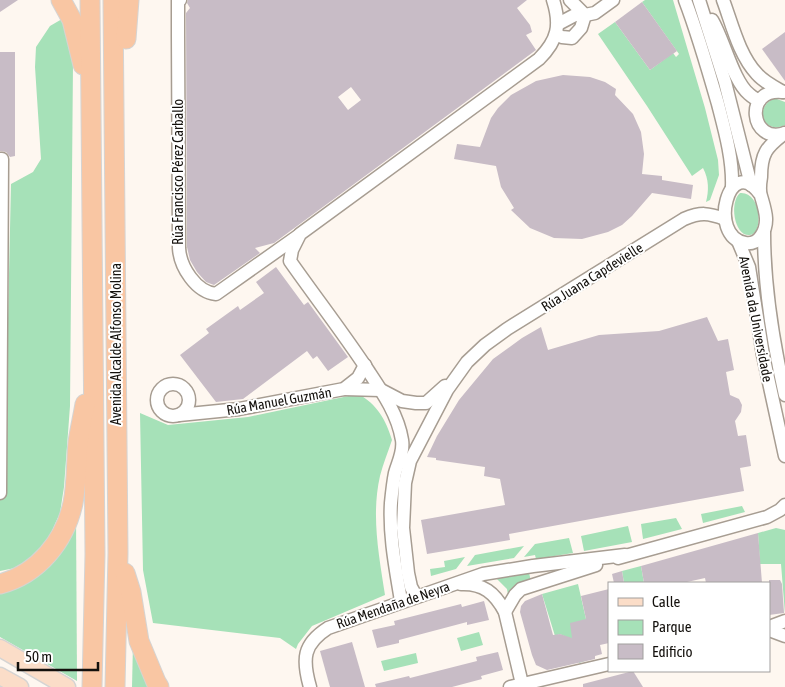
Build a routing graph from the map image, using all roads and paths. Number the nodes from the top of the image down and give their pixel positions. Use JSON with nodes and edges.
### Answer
{"nodes":[{"id":1,"x":61,"y":0,"type":"edge"},
{"id":2,"x":90,"y":0,"type":"edge"},
{"id":3,"x":113,"y":0,"type":"edge"},
{"id":4,"x":128,"y":0,"type":"edge"},
{"id":5,"x":180,"y":0,"type":"edge"},
{"id":6,"x":553,"y":0,"type":"edge"},
{"id":7,"x":570,"y":0,"type":"edge"},
{"id":8,"x":613,"y":0,"type":"edge"},
{"id":9,"x":685,"y":0,"type":"edge"},
{"id":10,"x":700,"y":0,"type":"edge"},
{"id":11,"x":723,"y":0,"type":"edge"},
{"id":12,"x":585,"y":15,"type":"junction"},
{"id":13,"x":557,"y":29,"type":"junction"},
{"id":14,"x":758,"y":75,"type":"junction"},
{"id":15,"x":784,"y":93,"type":"edge"},
{"id":16,"x":761,"y":98,"type":"junction"},
{"id":17,"x":91,"y":109,"type":"junction"},
{"id":18,"x":114,"y":116,"type":"junction"},
{"id":19,"x":785,"y":133,"type":"edge"},
{"id":20,"x":0,"y":159,"type":"edge"},
{"id":21,"x":751,"y":185,"type":"junction"},
{"id":22,"x":732,"y":187,"type":"junction"},
{"id":23,"x":760,"y":194,"type":"junction"},
{"id":24,"x":725,"y":219,"type":"junction"},
{"id":25,"x":764,"y":232,"type":"junction"},
{"id":26,"x":300,"y":234,"type":"junction"},
{"id":27,"x":738,"y":241,"type":"junction"},
{"id":28,"x":267,"y":258,"type":"junction"},
{"id":29,"x":290,"y":261,"type":"junction"},
{"id":30,"x":93,"y":361,"type":"junction"},
{"id":31,"x":467,"y":362,"type":"junction"},
{"id":32,"x":365,"y":365,"type":"junction"},
{"id":33,"x":344,"y":389,"type":"junction"},
{"id":34,"x":381,"y":390,"type":"junction"},
{"id":35,"x":785,"y":394,"type":"edge"},
{"id":36,"x":189,"y":397,"type":"junction"},
{"id":37,"x":211,"y":412,"type":"junction"},
{"id":38,"x":179,"y":415,"type":"junction"},
{"id":39,"x":785,"y":456,"type":"edge"},
{"id":40,"x":0,"y":493,"type":"edge"},
{"id":41,"x":785,"y":505,"type":"edge"},
{"id":42,"x":766,"y":517,"type":"junction"},
{"id":43,"x":785,"y":520,"type":"edge"},
{"id":44,"x":118,"y":553,"type":"junction"},
{"id":45,"x":95,"y":554,"type":"junction"},
{"id":46,"x":625,"y":556,"type":"junction"},
{"id":47,"x":483,"y":574,"type":"junction"},
{"id":48,"x":0,"y":584,"type":"edge"},
{"id":49,"x":451,"y":585,"type":"junction"},
{"id":50,"x":416,"y":596,"type":"junction"},
{"id":51,"x":401,"y":602,"type":"junction"},
{"id":52,"x":505,"y":612,"type":"junction"},
{"id":53,"x":785,"y":621,"type":"edge"},
{"id":54,"x":770,"y":628,"type":"edge"},
{"id":55,"x":770,"y":629,"type":"edge"},
{"id":56,"x":785,"y":636,"type":"edge"},
{"id":57,"x":0,"y":648,"type":"edge"},
{"id":58,"x":608,"y":664,"type":"edge"},
{"id":59,"x":0,"y":676,"type":"edge"},
{"id":60,"x":516,"y":686,"type":"edge"},
{"id":61,"x":20,"y":687,"type":"edge"},
{"id":62,"x":67,"y":687,"type":"edge"},
{"id":63,"x":81,"y":687,"type":"edge"},
{"id":64,"x":92,"y":687,"type":"edge"},
{"id":65,"x":115,"y":687,"type":"edge"},
{"id":66,"x":159,"y":687,"type":"edge"},
{"id":67,"x":310,"y":687,"type":"edge"}],
"edges":[{"from":1,"to":17,"type":"highway"},
{"from":2,"to":17,"type":"highway","name":"Avenida Alcalde Alfonso Molina"},
{"from":3,"to":18,"type":"highway","name":"Avenida Alcalde Alfonso Molina"},
{"from":4,"to":18,"type":"highway"},
{"from":5,"to":28,"type":"street","name":"Rúa Francisco Pérez Carballo"},
{"from":6,"to":13,"type":"street"},
{"from":7,"to":12,"type":"street"},
{"from":8,"to":12,"type":"street"},
{"from":9,"to":22,"type":"street"},
{"from":10,"to":16,"type":"street"},
{"from":10,"to":21,"type":"street"},
{"from":11,"to":14,"type":"street"},
{"from":12,"to":13,"type":"street"},
{"from":12,"to":13,"type":"street"},
{"from":13,"to":26,"type":"street","name":"Rúa Francisco Pérez Carballo"},
{"from":14,"to":15,"type":"street"},
{"from":14,"to":16,"type":"street"},
{"from":15,"to":16,"type":"street"},
{"from":16,"to":19,"type":"street"},
{"from":17,"to":30,"type":"highway","name":"Avenida Alcalde Alfonso Molina"},
{"from":18,"to":44,"type":"highway","name":"Avenida Alcalde Alfonso Molina"},
{"from":19,"to":23,"type":"street"},
{"from":20,"to":40,"type":"street"},
{"from":21,"to":22,"type":"street"},
{"from":21,"to":23,"type":"street"},
{"from":22,"to":24,"type":"street"},
{"from":23,"to":25,"type":"street"},
{"from":24,"to":27,"type":"street"},
{"from":24,"to":31,"type":"street","name":"Rúa Juana Capdevielle"},
{"from":25,"to":27,"type":"street"},
{"from":25,"to":35,"type":"street","name":"Avenida da Universidade"},
{"from":26,"to":28,"type":"street","name":"Rúa Francisco Pérez Carballo"},
{"from":26,"to":29,"type":"street"},
{"from":27,"to":39,"type":"street","name":"Avenida da Universidade"},
{"from":28,"to":29,"type":"street"},
{"from":29,"to":32,"type":"street"},
{"from":30,"to":45,"type":"highway","name":"Avenida Alcalde Alfonso Molina"},
{"from":30,"to":48,"type":"highway"},
{"from":31,"to":34,"type":"street","name":"Rúa Juana Capdevielle"},
{"from":31,"to":50,"type":"street","name":"Rúa Juana Capdevielle"},
{"from":32,"to":33,"type":"street","name":"Rúa Manuel Guzmán"},
{"from":32,"to":34,"type":"street"},
{"from":33,"to":34,"type":"street","name":"Rúa Juana Capdevielle"},
{"from":33,"to":37,"type":"street","name":"Rúa Manuel Guzmán"},
{"from":34,"to":51,"type":"street"},
{"from":36,"to":37,"type":"street","name":"Rúa Manuel Guzmán"},
{"from":36,"to":38,"type":"street"},
{"from":36,"to":38,"type":"street","name":"Rúa Manuel Guzmán"},
{"from":37,"to":38,"type":"street","name":"Rúa Manuel Guzmán"},
{"from":41,"to":42,"type":"street","name":"Rúa Mendaña de Neyra"},
{"from":42,"to":43,"type":"street","name":"Rúa Mendaña de Neyra"},
{"from":42,"to":46,"type":"street","name":"Rúa Mendaña de Neyra"},
{"from":44,"to":65,"type":"highway","name":"Avenida Alcalde Alfonso Molina"},
{"from":44,"to":66,"type":"highway"},
{"from":45,"to":63,"type":"highway"},
{"from":45,"to":64,"type":"highway","name":"Avenida Alcalde Alfonso Molina"},
{"from":46,"to":47,"type":"street","name":"Rúa Mendaña de Neyra"},
{"from":46,"to":52,"type":"street","name":"Rúa Mendaña de Neyra"},
{"from":47,"to":49,"type":"street","name":"Rúa Mendaña de Neyra"},
{"from":47,"to":52,"type":"street"},
{"from":49,"to":50,"type":"street","name":"Rúa Mendaña de Neyra"},
{"from":49,"to":52,"type":"street"},
{"from":50,"to":51,"type":"street","name":"Rúa Mendaña de Neyra"},
{"from":51,"to":67,"type":"street","name":"Rúa Mendaña de Neyra"},
{"from":52,"to":60,"type":"street"},
{"from":53,"to":54,"type":"street"},
{"from":55,"to":56,"type":"street"},
{"from":57,"to":62,"type":"main road"},
{"from":58,"to":60,"type":"street"},
{"from":59,"to":61,"type":"main road"}]}
